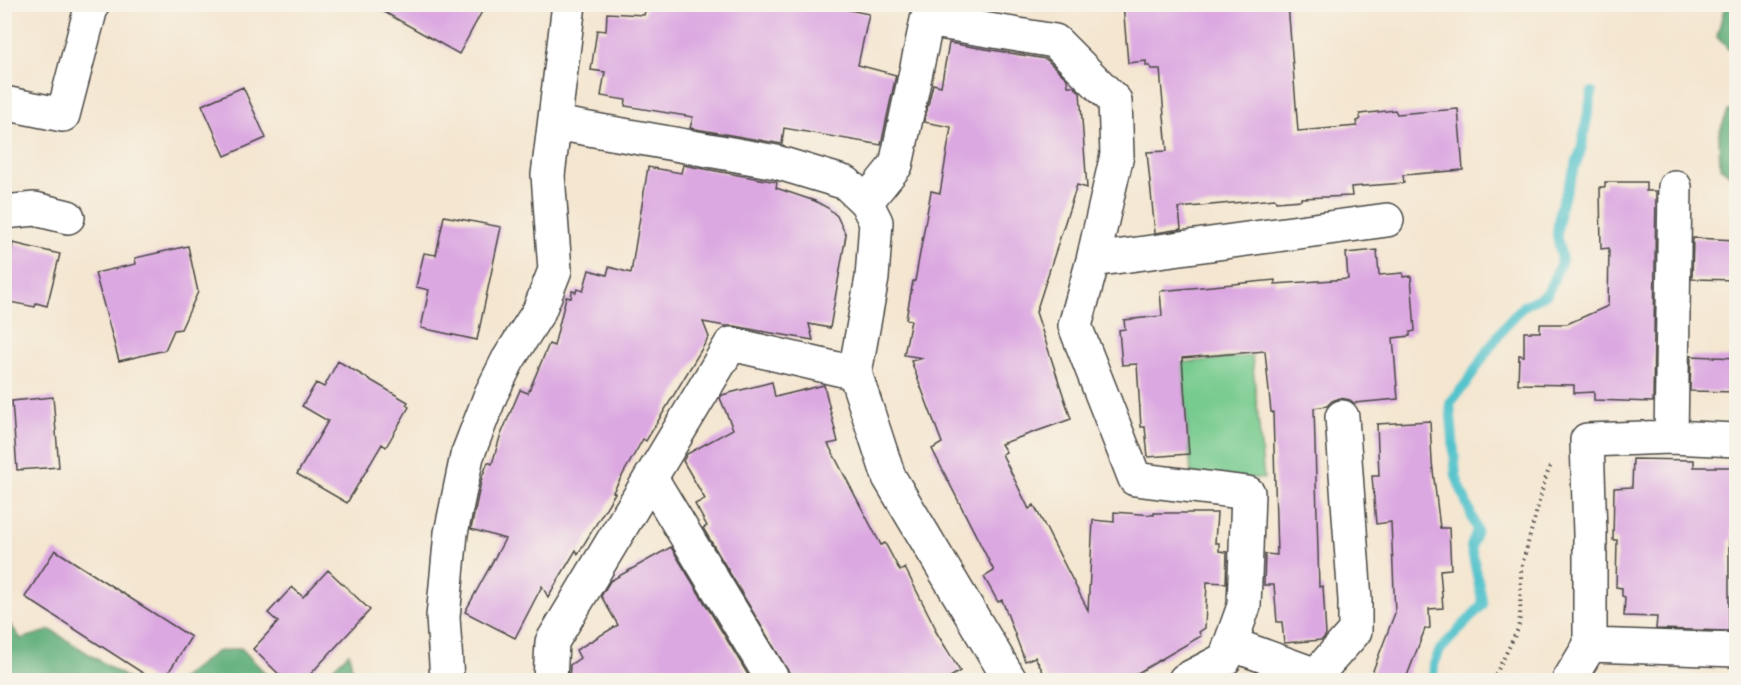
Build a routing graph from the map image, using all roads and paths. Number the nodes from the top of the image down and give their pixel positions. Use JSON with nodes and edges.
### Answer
{"nodes":[{"id":1,"x":92,"y":4,"type":"edge"},
{"id":2,"x":568,"y":11,"type":"edge"},
{"id":3,"x":4,"y":103,"type":"edge"},
{"id":4,"x":555,"y":123,"type":"junction"},
{"id":5,"x":1675,"y":187,"type":"dead end"},
{"id":6,"x":866,"y":202,"type":"junction"},
{"id":7,"x":4,"y":212,"type":"edge"},
{"id":8,"x":68,"y":218,"type":"dead end"},
{"id":9,"x":1387,"y":220,"type":"dead end"},
{"id":10,"x":1093,"y":260,"type":"junction"},
{"id":11,"x":855,"y":373,"type":"junction"},
{"id":12,"x":1342,"y":417,"type":"dead end"},
{"id":13,"x":1671,"y":437,"type":"junction"},
{"id":14,"x":1587,"y":440,"type":"junction"},
{"id":15,"x":1737,"y":440,"type":"edge"},
{"id":16,"x":651,"y":478,"type":"junction"},
{"id":17,"x":1590,"y":645,"type":"junction"},
{"id":18,"x":1737,"y":650,"type":"edge"},
{"id":19,"x":1231,"y":661,"type":"edge"},
{"id":20,"x":447,"y":681,"type":"edge"},
{"id":21,"x":550,"y":681,"type":"edge"},
{"id":22,"x":773,"y":681,"type":"edge"},
{"id":23,"x":1010,"y":681,"type":"edge"},
{"id":24,"x":1185,"y":681,"type":"edge"},
{"id":25,"x":1493,"y":681,"type":"edge"},
{"id":26,"x":1569,"y":681,"type":"edge"}],
"edges":[{"from":1,"to":3,"type":"street"},
{"from":2,"to":4,"type":"street"},
{"from":4,"to":6,"type":"street"},
{"from":4,"to":20,"type":"street"},
{"from":5,"to":13,"type":"street"},
{"from":6,"to":10,"type":"street"},
{"from":6,"to":11,"type":"street"},
{"from":7,"to":8,"type":"street"},
{"from":9,"to":10,"type":"street"},
{"from":10,"to":19,"type":"street"},
{"from":11,"to":16,"type":"street"},
{"from":11,"to":23,"type":"street"},
{"from":12,"to":19,"type":"street"},
{"from":13,"to":14,"type":"street"},
{"from":13,"to":15,"type":"street"},
{"from":14,"to":17,"type":"street"},
{"from":14,"to":25,"type":"path"},
{"from":16,"to":21,"type":"street"},
{"from":16,"to":22,"type":"street"},
{"from":17,"to":18,"type":"street"},
{"from":17,"to":26,"type":"street"},
{"from":19,"to":24,"type":"street"}]}
